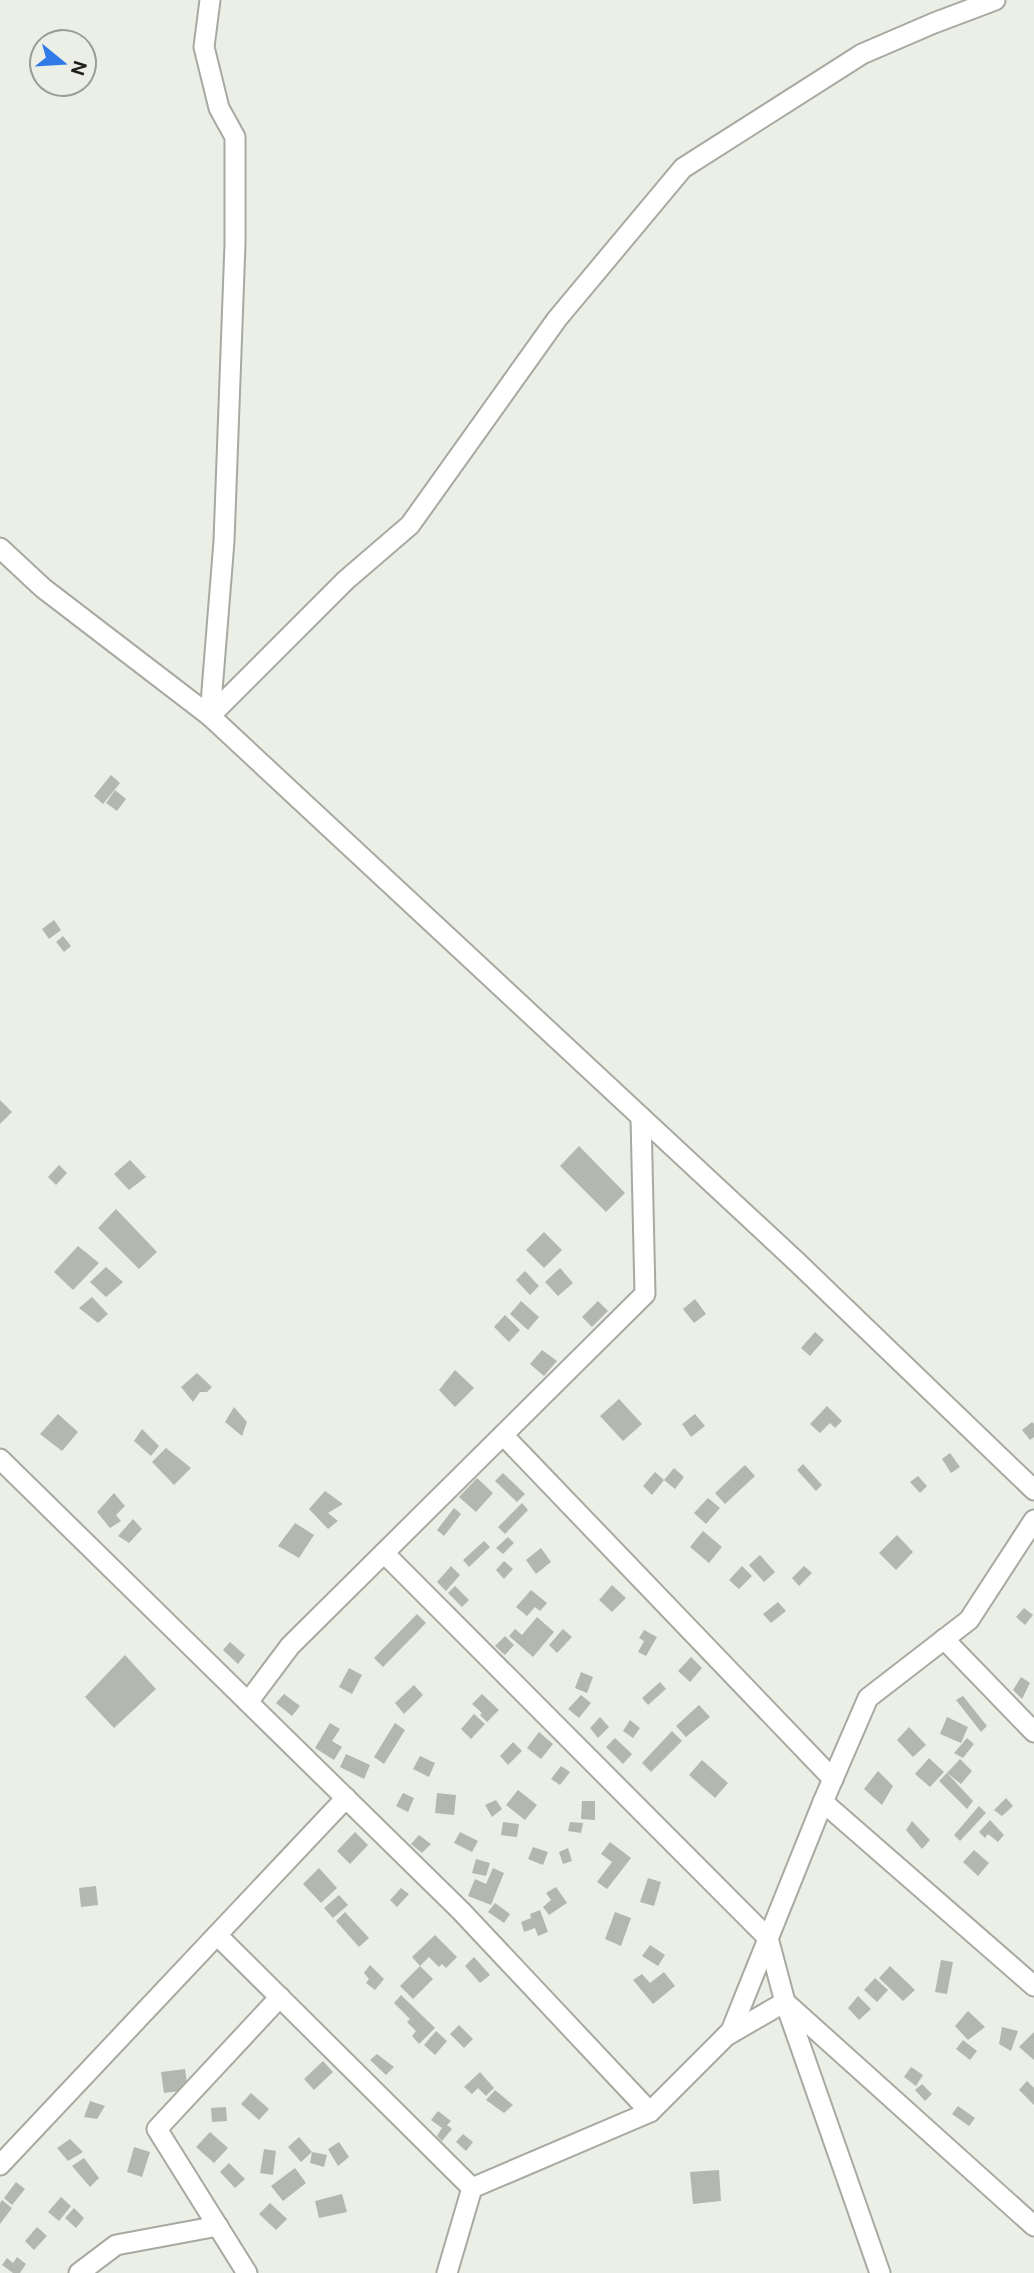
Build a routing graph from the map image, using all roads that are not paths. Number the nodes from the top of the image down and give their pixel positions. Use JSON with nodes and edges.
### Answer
{"nodes":[{"id":1,"x":210,"y":0,"type":"edge"},
{"id":2,"x":995,"y":0,"type":"edge"},
{"id":3,"x":0,"y":548,"type":"edge"},
{"id":4,"x":210,"y":716,"type":"junction"},
{"id":5,"x":641,"y":1117,"type":"junction"},
{"id":6,"x":503,"y":1434,"type":"junction"},
{"id":7,"x":0,"y":1459,"type":"edge"},
{"id":8,"x":1034,"y":1490,"type":"edge"},
{"id":9,"x":1034,"y":1520,"type":"edge"},
{"id":10,"x":384,"y":1553,"type":"junction"},
{"id":11,"x":944,"y":1639,"type":"junction"},
{"id":12,"x":248,"y":1703,"type":"junction"},
{"id":13,"x":1034,"y":1732,"type":"edge"},
{"id":14,"x":833,"y":1779,"type":"junction"},
{"id":15,"x":346,"y":1798,"type":"junction"},
{"id":16,"x":823,"y":1802,"type":"junction"},
{"id":17,"x":217,"y":1935,"type":"junction"},
{"id":18,"x":768,"y":1938,"type":"junction"},
{"id":19,"x":1034,"y":1986,"type":"edge"},
{"id":20,"x":280,"y":1997,"type":"junction"},
{"id":21,"x":786,"y":2002,"type":"junction"},
{"id":22,"x":725,"y":2037,"type":"junction"},
{"id":23,"x":650,"y":2112,"type":"junction"},
{"id":24,"x":0,"y":2165,"type":"edge"},
{"id":25,"x":472,"y":2188,"type":"junction"},
{"id":26,"x":218,"y":2226,"type":"junction"},
{"id":27,"x":1034,"y":2226,"type":"edge"},
{"id":28,"x":448,"y":2271,"type":"edge"},
{"id":29,"x":79,"y":2273,"type":"edge"},
{"id":30,"x":247,"y":2273,"type":"edge"},
{"id":31,"x":880,"y":2273,"type":"edge"}],
"edges":[{"from":1,"to":4,"type":"street"},
{"from":2,"to":4,"type":"street"},
{"from":3,"to":4,"type":"street"},
{"from":4,"to":5,"type":"street"},
{"from":5,"to":6,"type":"street"},
{"from":5,"to":8,"type":"street"},
{"from":6,"to":10,"type":"street"},
{"from":6,"to":14,"type":"street"},
{"from":7,"to":12,"type":"street"},
{"from":9,"to":11,"type":"street"},
{"from":10,"to":12,"type":"street"},
{"from":10,"to":18,"type":"street"},
{"from":11,"to":13,"type":"street"},
{"from":11,"to":14,"type":"street"},
{"from":12,"to":15,"type":"street"},
{"from":14,"to":16,"type":"street"},
{"from":15,"to":17,"type":"street"},
{"from":15,"to":23,"type":"street"},
{"from":16,"to":18,"type":"street"},
{"from":16,"to":19,"type":"street"},
{"from":17,"to":20,"type":"street"},
{"from":17,"to":24,"type":"street"},
{"from":18,"to":21,"type":"street"},
{"from":18,"to":22,"type":"street"},
{"from":20,"to":25,"type":"street"},
{"from":20,"to":26,"type":"street"},
{"from":21,"to":22,"type":"street"},
{"from":21,"to":27,"type":"street"},
{"from":21,"to":31,"type":"street"},
{"from":22,"to":23,"type":"street"},
{"from":23,"to":25,"type":"street"},
{"from":25,"to":28,"type":"street"},
{"from":26,"to":29,"type":"street"},
{"from":26,"to":30,"type":"street"}]}
